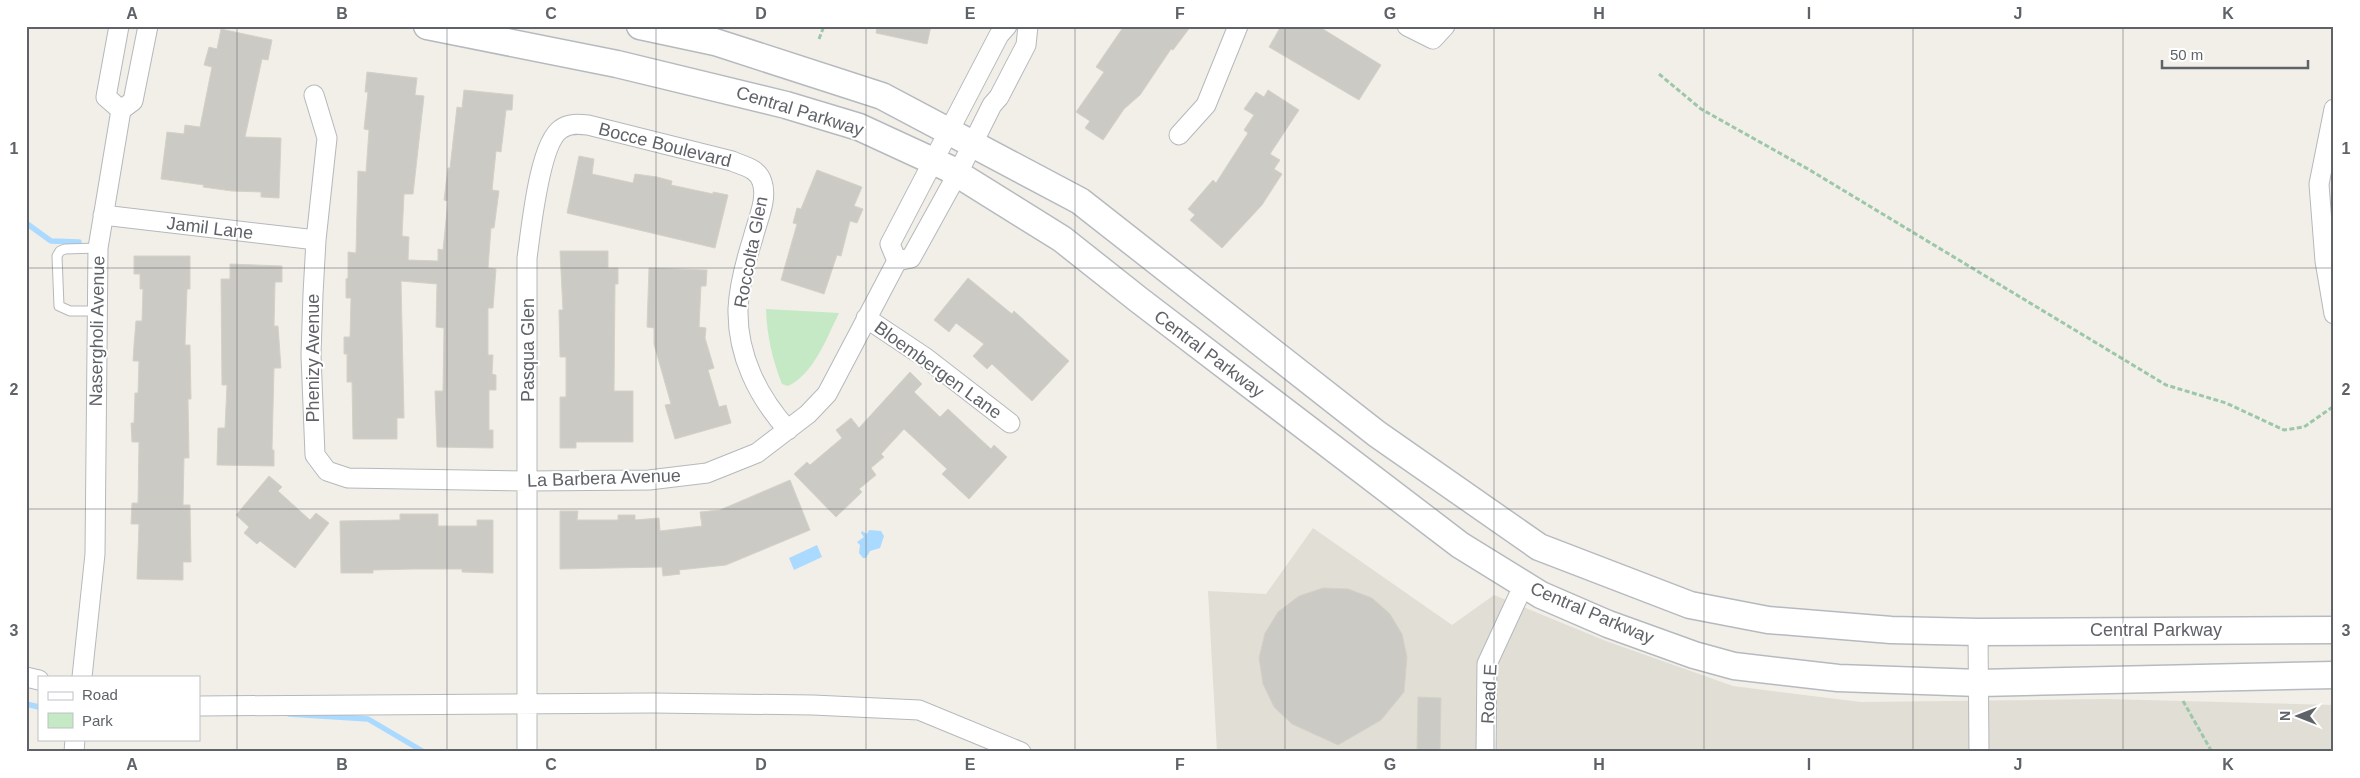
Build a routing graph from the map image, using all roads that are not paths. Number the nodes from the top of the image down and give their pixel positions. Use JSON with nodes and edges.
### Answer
{"nodes":[{"id":1,"x":119,"y":26,"type":"edge"},
{"id":2,"x":148,"y":26,"type":"edge"},
{"id":3,"x":426,"y":26,"type":"edge"},
{"id":4,"x":640,"y":26,"type":"edge"},
{"id":5,"x":1007,"y":26,"type":"edge"},
{"id":6,"x":1028,"y":26,"type":"edge"},
{"id":7,"x":1238,"y":26,"type":"edge"},
{"id":8,"x":1407,"y":26,"type":"edge"},
{"id":9,"x":1439,"y":33,"type":"edge"},
{"id":10,"x":314,"y":95,"type":"dead end"},
{"id":11,"x":2334,"y":109,"type":"edge"},
{"id":12,"x":121,"y":110,"type":"junction"},
{"id":13,"x":561,"y":129,"type":"joint"},
{"id":14,"x":1179,"y":135,"type":"dead end"},
{"id":15,"x":942,"y":144,"type":"junction"},
{"id":16,"x":966,"y":156,"type":"junction"},
{"id":17,"x":762,"y":181,"type":"joint"},
{"id":18,"x":103,"y":216,"type":"junction"},
{"id":19,"x":316,"y":240,"type":"junction"},
{"id":20,"x":98,"y":248,"type":"junction"},
{"id":21,"x":897,"y":261,"type":"junction"},
{"id":22,"x":97,"y":311,"type":"junction"},
{"id":23,"x":2334,"y":314,"type":"edge"},
{"id":24,"x":866,"y":318,"type":"junction"},
{"id":25,"x":1010,"y":423,"type":"dead end"},
{"id":26,"x":788,"y":430,"type":"junction"},
{"id":27,"x":327,"y":471,"type":"joint"},
{"id":28,"x":528,"y":481,"type":"junction"},
{"id":29,"x":1524,"y":584,"type":"junction"},
{"id":30,"x":2334,"y":630,"type":"edge"},
{"id":31,"x":1978,"y":632,"type":"junction"},
{"id":32,"x":82,"y":676,"type":"edge"},
{"id":33,"x":2334,"y":676,"type":"edge"},
{"id":34,"x":1979,"y":683,"type":"junction"},
{"id":35,"x":527,"y":704,"type":"junction"},
{"id":36,"x":200,"y":706,"type":"edge"},
{"id":37,"x":527,"y":752,"type":"edge"},
{"id":38,"x":1021,"y":752,"type":"edge"},
{"id":39,"x":1486,"y":752,"type":"edge"},
{"id":40,"x":1979,"y":752,"type":"edge"}],
"edges":[{"from":1,"to":12,"type":"street"},
{"from":2,"to":12,"type":"street","name":"Nasergholi Avenue"},
{"from":3,"to":15,"type":"main road","name":"Central Parkway"},
{"from":4,"to":15,"type":"main road","name":"Central Parkway"},
{"from":5,"to":15,"type":"street"},
{"from":6,"to":16,"type":"street","name":"La Barbera Avenue"},
{"from":7,"to":14,"type":"street"},
{"from":8,"to":9,"type":"street"},
{"from":10,"to":19,"type":"street","name":"Phenizy Avenue"},
{"from":11,"to":23,"type":"street"},
{"from":12,"to":18,"type":"street","name":"Nasergholi Avenue"},
{"from":13,"to":17,"type":"street","name":"Bocce Boulevard"},
{"from":13,"to":28,"type":"street","name":"Pasqua Glen"},
{"from":15,"to":16,"type":"main road","name":"Central Parkway"},
{"from":15,"to":16,"type":"main road","name":"Central Parkway"},
{"from":15,"to":21,"type":"street"},
{"from":16,"to":21,"type":"street","name":"La Barbera Avenue"},
{"from":16,"to":29,"type":"main road","name":"Central Parkway"},
{"from":16,"to":31,"type":"main road","name":"Central Parkway"},
{"from":17,"to":26,"type":"street","name":"Roccolta Glen"},
{"from":18,"to":19,"type":"street","name":"Jamil Lane"},
{"from":18,"to":20,"type":"street","name":"Nasergholi Avenue"},
{"from":19,"to":27,"type":"street","name":"Phenizy Avenue"},
{"from":20,"to":22,"type":"street","name":"Nasergholi Avenue"},
{"from":20,"to":22,"type":"lane"},
{"from":21,"to":24,"type":"street","name":"La Barbera Avenue"},
{"from":22,"to":32,"type":"street","name":"Nasergholi Avenue"},
{"from":24,"to":25,"type":"street","name":"Bloembergen Lane"},
{"from":24,"to":26,"type":"street","name":"La Barbera Avenue"},
{"from":26,"to":28,"type":"street","name":"La Barbera Avenue"},
{"from":27,"to":28,"type":"street","name":"La Barbera Avenue"},
{"from":28,"to":35,"type":"street","name":"Pasqua Glen"},
{"from":29,"to":34,"type":"main road","name":"Central Parkway"},
{"from":29,"to":39,"type":"street","name":"Road E"},
{"from":30,"to":31,"type":"main road","name":"Central Parkway"},
{"from":31,"to":34,"type":"street"},
{"from":33,"to":34,"type":"main road","name":"Central Parkway"},
{"from":34,"to":40,"type":"street"},
{"from":35,"to":36,"type":"street"},
{"from":35,"to":37,"type":"street","name":"Pasqua Glen"},
{"from":35,"to":38,"type":"street"}]}
